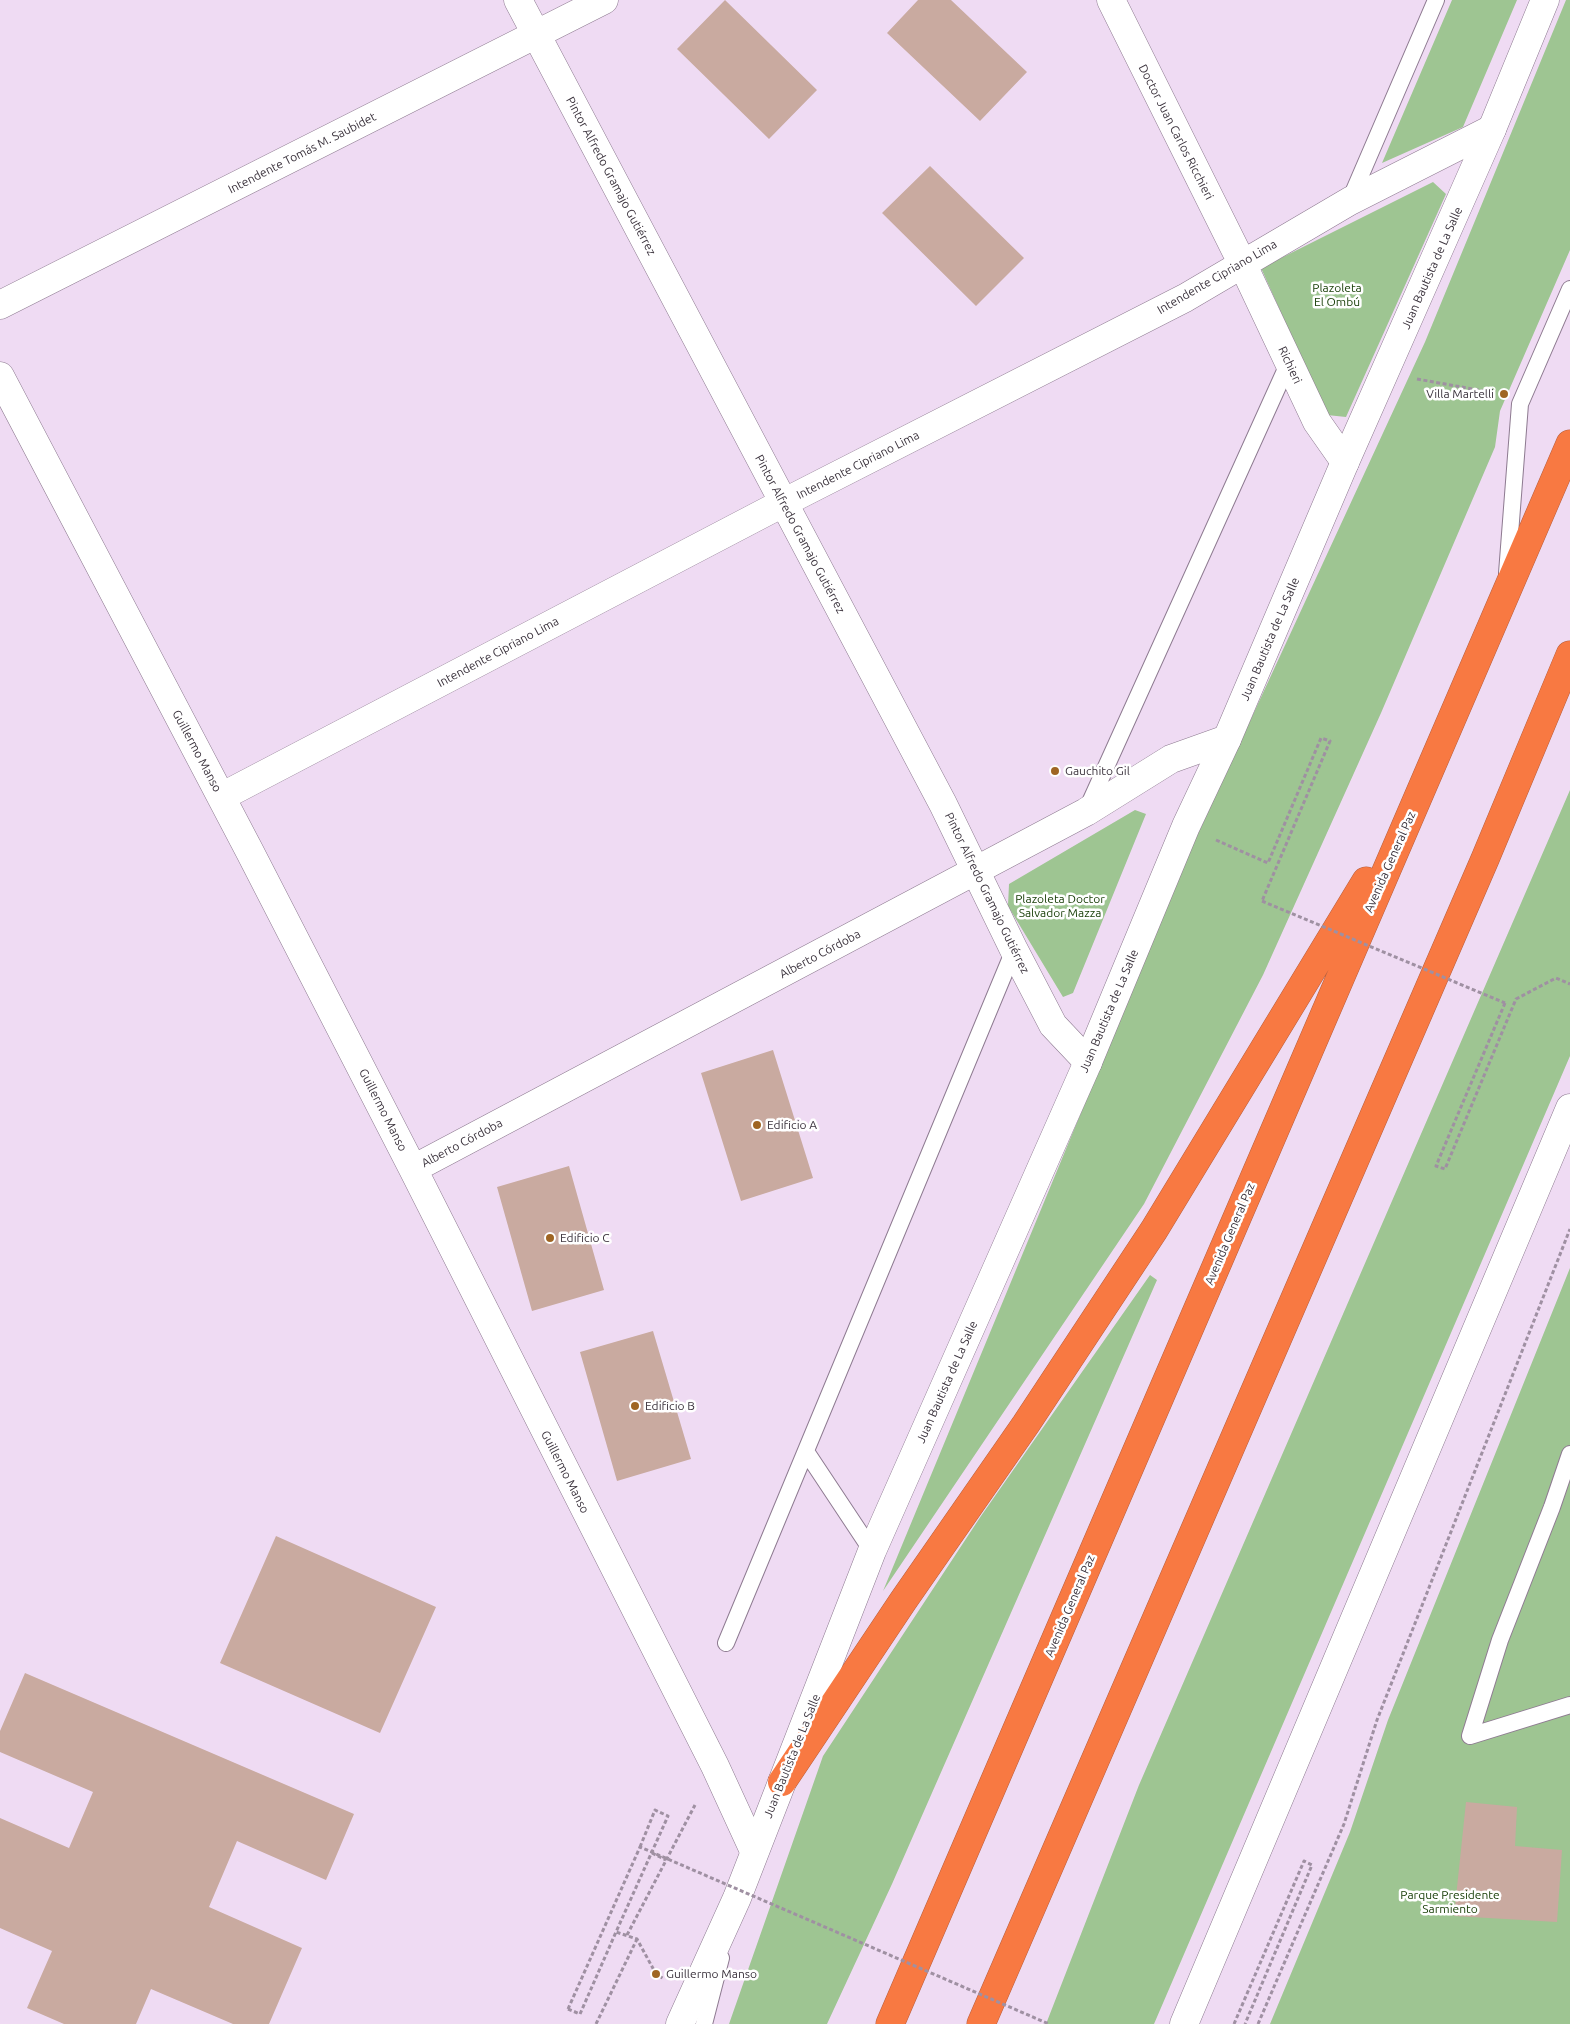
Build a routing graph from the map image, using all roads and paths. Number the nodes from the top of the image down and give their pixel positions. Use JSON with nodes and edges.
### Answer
{"nodes":[{"id":1,"x":518,"y":0,"type":"edge"},
{"id":2,"x":604,"y":0,"type":"edge"},
{"id":3,"x":1110,"y":0,"type":"edge"},
{"id":4,"x":1436,"y":0,"type":"edge"},
{"id":5,"x":1545,"y":0,"type":"edge"},
{"id":6,"x":536,"y":35,"type":"junction"},
{"id":7,"x":1492,"y":129,"type":"junction"},
{"id":8,"x":1350,"y":201,"type":"junction"},
{"id":9,"x":1242,"y":263,"type":"junction"},
{"id":10,"x":1570,"y":289,"type":"edge"},
{"id":11,"x":0,"y":305,"type":"edge"},
{"id":12,"x":1289,"y":362,"type":"junction"},
{"id":13,"x":1384,"y":373,"type":"junction"},
{"id":14,"x":0,"y":376,"type":"edge"},
{"id":15,"x":1504,"y":394,"type":"dead end"},
{"id":16,"x":1570,"y":444,"type":"edge"},
{"id":17,"x":1345,"y":462,"type":"junction"},
{"id":18,"x":783,"y":503,"type":"junction"},
{"id":19,"x":1505,"y":596,"type":"junction"},
{"id":20,"x":1570,"y":655,"type":"edge"},
{"id":21,"x":1227,"y":739,"type":"junction"},
{"id":22,"x":1423,"y":788,"type":"junction"},
{"id":23,"x":221,"y":797,"type":"junction"},
{"id":24,"x":1086,"y":812,"type":"junction"},
{"id":25,"x":1186,"y":826,"type":"junction"},
{"id":26,"x":976,"y":871,"type":"junction"},
{"id":27,"x":1014,"y":950,"type":"junction"},
{"id":28,"x":1570,"y":984,"type":"edge"},
{"id":29,"x":1088,"y":1062,"type":"junction"},
{"id":30,"x":1570,"y":1108,"type":"edge"},
{"id":31,"x":413,"y":1170,"type":"junction"},
{"id":32,"x":1570,"y":1230,"type":"edge"},
{"id":33,"x":806,"y":1453,"type":"junction"},
{"id":34,"x":1570,"y":1454,"type":"edge"},
{"id":35,"x":872,"y":1552,"type":"junction"},
{"id":36,"x":726,"y":1643,"type":"dead end"},
{"id":37,"x":1570,"y":1705,"type":"edge"},
{"id":38,"x":715,"y":1766,"type":"junction"},
{"id":39,"x":782,"y":1782,"type":"junction"},
{"id":40,"x":640,"y":1847,"type":"junction"},
{"id":41,"x":754,"y":1851,"type":"junction"},
{"id":42,"x":652,"y":1853,"type":"junction"},
{"id":43,"x":666,"y":1860,"type":"junction"},
{"id":44,"x":737,"y":1898,"type":"junction"},
{"id":45,"x":616,"y":1932,"type":"junction"},
{"id":46,"x":627,"y":1935,"type":"junction"},
{"id":47,"x":637,"y":1939,"type":"junction"},
{"id":48,"x":693,"y":1995,"type":"junction"},
{"id":49,"x":890,"y":2020,"type":"edge"},
{"id":50,"x":983,"y":2021,"type":"edge"},
{"id":51,"x":596,"y":2024,"type":"edge"},
{"id":52,"x":680,"y":2024,"type":"edge"},
{"id":53,"x":704,"y":2024,"type":"edge"},
{"id":54,"x":1049,"y":2024,"type":"edge"},
{"id":55,"x":1184,"y":2024,"type":"edge"},
{"id":56,"x":1234,"y":2024,"type":"edge"},
{"id":57,"x":1245,"y":2024,"type":"edge"},
{"id":58,"x":1258,"y":2024,"type":"edge"}],
"edges":[{"from":1,"to":6,"type":"street","name":"Pintor Alfredo Gramajo Gutiérrez"},
{"from":2,"to":6,"type":"street","name":"Intendente Tomás M. Saubidet"},
{"from":3,"to":9,"type":"street","name":"Doctor Juan Carlos Ricchieri"},
{"from":4,"to":8,"type":"lane"},
{"from":5,"to":7,"type":"street","name":"Juan Bautista de La Salle"},
{"from":6,"to":11,"type":"street","name":"Intendente Tomás M. Saubidet"},
{"from":6,"to":18,"type":"street","name":"Pintor Alfredo Gramajo Gutiérrez"},
{"from":7,"to":8,"type":"street","name":"Intendente Cipriano Lima"},
{"from":7,"to":13,"type":"street","name":"Juan Bautista de La Salle"},
{"from":8,"to":9,"type":"street","name":"Intendente Cipriano Lima"},
{"from":9,"to":12,"type":"street","name":"Richieri"},
{"from":9,"to":18,"type":"street","name":"Intendente Cipriano Lima"},
{"from":10,"to":19,"type":"lane"},
{"from":12,"to":17,"type":"street","name":"Richieri"},
{"from":12,"to":24,"type":"lane"},
{"from":13,"to":15,"type":"path"},
{"from":13,"to":17,"type":"street","name":"Juan Bautista de La Salle"},
{"from":14,"to":23,"type":"street","name":"Guillermo Manso"},
{"from":16,"to":19,"type":"highway","name":"Avenida General Paz"},
{"from":17,"to":21,"type":"street","name":"Juan Bautista de La Salle"},
{"from":18,"to":23,"type":"street","name":"Intendente Cipriano Lima"},
{"from":18,"to":26,"type":"street","name":"Pintor Alfredo Gramajo Gutiérrez"},
{"from":19,"to":22,"type":"highway","name":"Avenida General Paz"},
{"from":20,"to":50,"type":"highway"},
{"from":21,"to":24,"type":"street","name":"Alberto Córdoba"},
{"from":21,"to":25,"type":"street","name":"Juan Bautista de La Salle"},
{"from":22,"to":39,"type":"highway"},
{"from":22,"to":49,"type":"highway","name":"Avenida General Paz"},
{"from":23,"to":31,"type":"street","name":"Guillermo Manso"},
{"from":24,"to":26,"type":"street","name":"Alberto Córdoba"},
{"from":25,"to":28,"type":"path","bridge":true},
{"from":25,"to":29,"type":"street","name":"Juan Bautista de La Salle"},
{"from":26,"to":27,"type":"street","name":"Pintor Alfredo Gramajo Gutiérrez"},
{"from":26,"to":31,"type":"street","name":"Alberto Córdoba"},
{"from":27,"to":29,"type":"street","name":"Pintor Alfredo Gramajo Gutiérrez"},
{"from":27,"to":33,"type":"lane"},
{"from":29,"to":35,"type":"street","name":"Juan Bautista de La Salle"},
{"from":30,"to":55,"type":"street"},
{"from":31,"to":38,"type":"street","name":"Guillermo Manso"},
{"from":32,"to":58,"type":"path"},
{"from":33,"to":35,"type":"lane"},
{"from":33,"to":36,"type":"lane"},
{"from":34,"to":37,"type":"lane"},
{"from":35,"to":39,"type":"street","name":"Juan Bautista de La Salle"},
{"from":38,"to":41,"type":"street","name":"Guillermo Manso"},
{"from":38,"to":43,"type":"path"},
{"from":39,"to":41,"type":"street","name":"Juan Bautista de La Salle"},
{"from":40,"to":42,"type":"path"},
{"from":40,"to":45,"type":"path","bridge":true},
{"from":40,"to":54,"type":"path","bridge":true},
{"from":41,"to":44,"type":"street","name":"Juan Bautista de La Salle"},
{"from":42,"to":43,"type":"path"},
{"from":42,"to":45,"type":"path"},
{"from":43,"to":46,"type":"path"},
{"from":44,"to":48,"type":"street","name":"Juan Bautista de La Salle"},
{"from":44,"to":53,"type":"lane"},
{"from":45,"to":46,"type":"path"},
{"from":46,"to":47,"type":"path"},
{"from":47,"to":48,"type":"path"},
{"from":47,"to":51,"type":"path"},
{"from":48,"to":52,"type":"street","name":"Juan Bautista de La Salle"},
{"from":56,"to":57,"type":"path"}]}
